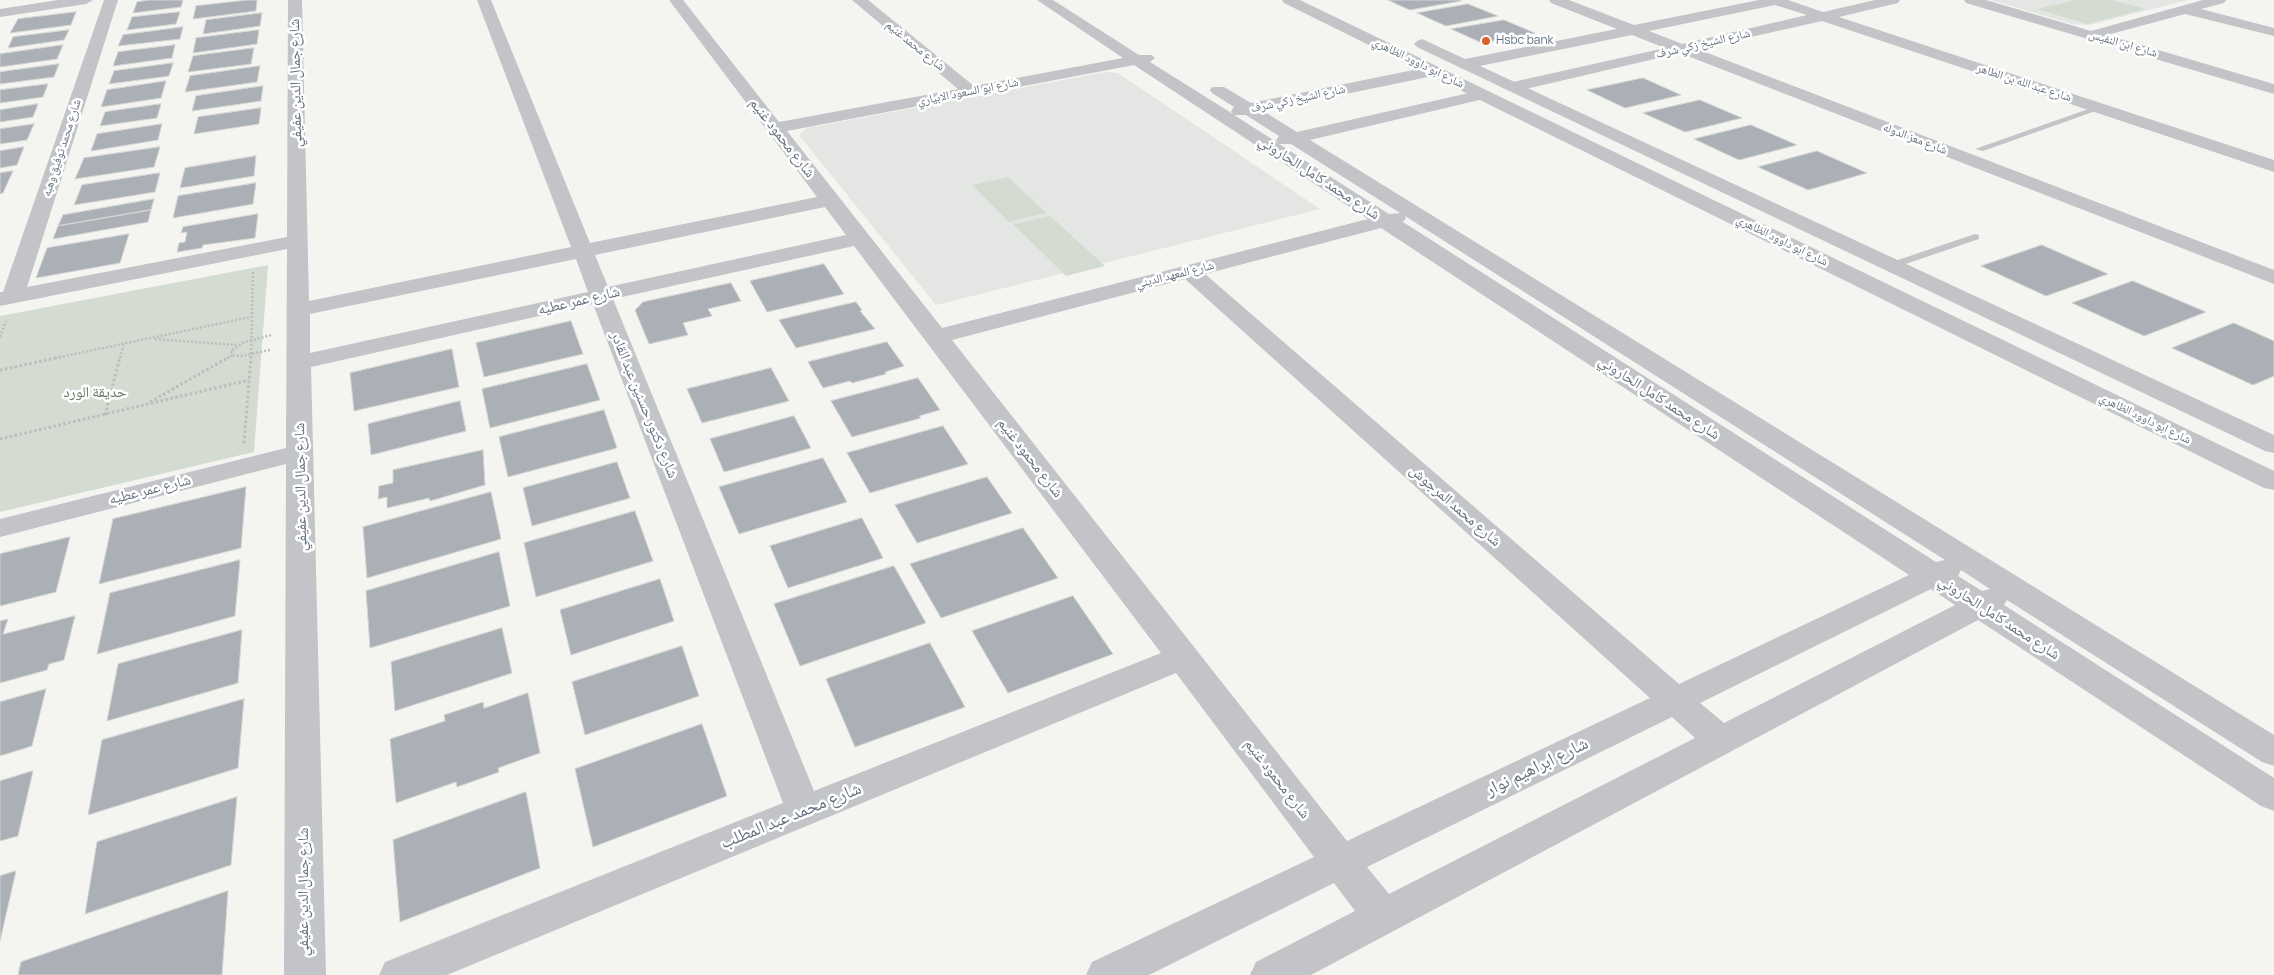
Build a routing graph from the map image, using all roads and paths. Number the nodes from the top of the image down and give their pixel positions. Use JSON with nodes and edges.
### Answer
{"nodes":[{"id":1,"x":53,"y":0,"type":"edge"},
{"id":2,"x":86,"y":0,"type":"edge"},
{"id":3,"x":111,"y":0,"type":"edge"},
{"id":4,"x":295,"y":0,"type":"edge"},
{"id":5,"x":484,"y":0,"type":"edge"},
{"id":6,"x":676,"y":0,"type":"edge"},
{"id":7,"x":859,"y":0,"type":"edge"},
{"id":8,"x":1044,"y":0,"type":"edge"},
{"id":9,"x":1074,"y":0,"type":"edge"},
{"id":10,"x":1289,"y":0,"type":"edge"},
{"id":11,"x":1328,"y":0,"type":"edge"},
{"id":12,"x":1556,"y":0,"type":"edge"},
{"id":13,"x":1584,"y":0,"type":"edge"},
{"id":14,"x":1777,"y":0,"type":"edge"},
{"id":15,"x":1893,"y":0,"type":"edge"},
{"id":16,"x":1971,"y":0,"type":"edge"},
{"id":17,"x":2219,"y":0,"type":"edge"},
{"id":18,"x":0,"y":8,"type":"edge"},
{"id":19,"x":2186,"y":9,"type":"junction"},
{"id":20,"x":0,"y":13,"type":"edge"},
{"id":21,"x":1823,"y":16,"type":"junction"},
{"id":22,"x":1653,"y":26,"type":"junction"},
{"id":23,"x":1633,"y":30,"type":"junction"},
{"id":24,"x":2274,"y":32,"type":"edge"},
{"id":25,"x":2092,"y":35,"type":"junction"},
{"id":26,"x":1701,"y":44,"type":"junction"},
{"id":27,"x":1682,"y":49,"type":"junction"},
{"id":28,"x":1162,"y":55,"type":"junction"},
{"id":29,"x":1137,"y":60,"type":"junction"},
{"id":30,"x":1465,"y":64,"type":"junction"},
{"id":31,"x":1434,"y":71,"type":"junction"},
{"id":32,"x":1513,"y":87,"type":"junction"},
{"id":33,"x":2274,"y":89,"type":"edge"},
{"id":34,"x":971,"y":91,"type":"junction"},
{"id":35,"x":1482,"y":95,"type":"junction"},
{"id":36,"x":2100,"y":108,"type":"junction"},
{"id":37,"x":1248,"y":109,"type":"junction"},
{"id":38,"x":1221,"y":114,"type":"junction"},
{"id":39,"x":775,"y":128,"type":"junction"},
{"id":40,"x":1294,"y":138,"type":"junction"},
{"id":41,"x":1267,"y":144,"type":"junction"},
{"id":42,"x":1980,"y":149,"type":"junction"},
{"id":43,"x":2274,"y":166,"type":"edge"},
{"id":44,"x":830,"y":200,"type":"junction"},
{"id":45,"x":1414,"y":213,"type":"junction"},
{"id":46,"x":1385,"y":221,"type":"junction"},
{"id":47,"x":1975,"y":237,"type":"dead end"},
{"id":48,"x":860,"y":238,"type":"junction"},
{"id":49,"x":298,"y":241,"type":"junction"},
{"id":50,"x":255,"y":249,"type":"junction"},
{"id":51,"x":584,"y":251,"type":"junction"},
{"id":52,"x":2274,"y":260,"type":"edge"},
{"id":53,"x":1890,"y":266,"type":"junction"},
{"id":54,"x":1189,"y":271,"type":"junction"},
{"id":55,"x":2274,"y":278,"type":"edge"},
{"id":56,"x":601,"y":296,"type":"junction"},
{"id":57,"x":6,"y":297,"type":"edge"},
{"id":58,"x":251,"y":317,"type":"junction"},
{"id":59,"x":6,"y":321,"type":"dead end"},
{"id":60,"x":298,"y":336,"type":"junction"},
{"id":61,"x":0,"y":337,"type":"edge"},
{"id":62,"x":936,"y":337,"type":"junction"},
{"id":63,"x":149,"y":338,"type":"junction"},
{"id":64,"x":252,"y":340,"type":"junction"},
{"id":65,"x":124,"y":343,"type":"junction"},
{"id":66,"x":236,"y":345,"type":"junction"},
{"id":67,"x":233,"y":355,"type":"junction"},
{"id":68,"x":250,"y":355,"type":"junction"},
{"id":69,"x":2086,"y":358,"type":"junction"},
{"id":70,"x":0,"y":370,"type":"edge"},
{"id":71,"x":2055,"y":374,"type":"junction"},
{"id":72,"x":249,"y":380,"type":"junction"},
{"id":73,"x":2164,"y":394,"type":"junction"},
{"id":74,"x":145,"y":405,"type":"junction"},
{"id":75,"x":2128,"y":410,"type":"junction"},
{"id":76,"x":104,"y":415,"type":"junction"},
{"id":77,"x":0,"y":439,"type":"edge"},
{"id":78,"x":2274,"y":445,"type":"edge"},
{"id":79,"x":243,"y":451,"type":"dead end"},
{"id":80,"x":301,"y":452,"type":"junction"},
{"id":81,"x":2274,"y":482,"type":"edge"},
{"id":82,"x":0,"y":528,"type":"edge"},
{"id":83,"x":1966,"y":559,"type":"junction"},
{"id":84,"x":1933,"y":575,"type":"junction"},
{"id":85,"x":2013,"y":588,"type":"junction"},
{"id":86,"x":1980,"y":605,"type":"junction"},
{"id":87,"x":1183,"y":657,"type":"junction"},
{"id":88,"x":1674,"y":700,"type":"junction"},
{"id":89,"x":1720,"y":740,"type":"junction"},
{"id":90,"x":2274,"y":752,"type":"edge"},
{"id":91,"x":2274,"y":796,"type":"edge"},
{"id":92,"x":804,"y":810,"type":"junction"},
{"id":93,"x":1341,"y":862,"type":"junction"},
{"id":94,"x":1384,"y":916,"type":"junction"},
{"id":95,"x":305,"y":975,"type":"edge"},
{"id":96,"x":400,"y":975,"type":"edge"},
{"id":97,"x":1107,"y":975,"type":"edge"},
{"id":98,"x":1271,"y":975,"type":"edge"}],
"edges":[{"from":1,"to":18,"type":"street"},
{"from":2,"to":20,"type":"street"},
{"from":3,"to":57,"type":"street","name":"شارع محمد توفيق وهبه"},
{"from":4,"to":49,"type":"street","name":"شارع جمال الدين عفيفي"},
{"from":5,"to":51,"type":"street","name":"شارع دكتور حسنين عبد القادر"},
{"from":6,"to":39,"type":"street","name":"شارع محمود غنيم"},
{"from":7,"to":34,"type":"street","name":"شارع محمد غنيم"},
{"from":8,"to":29,"type":"street","name":"شارع محمد كامل الحاروني"},
{"from":9,"to":28,"type":"street","name":"شارع محمد كامل الحاروني"},
{"from":10,"to":31,"type":"street","name":"شارع ابو داوود الظاهري"},
{"from":11,"to":30,"type":"street","name":"شارع ابو داوود الظاهري"},
{"from":12,"to":23,"type":"street","name":"شارع معز الدوله"},
{"from":13,"to":22,"type":"street","name":"شارع معز الدوله"},
{"from":14,"to":21,"type":"street","name":"شارع عبد الله بن الطاهر"},
{"from":14,"to":22,"type":"street","name":"شارع الشيخ زكي شرف"},
{"from":15,"to":21,"type":"street","name":"شارع الشيخ زكي شرف"},
{"from":16,"to":25,"type":"street","name":"شارع ابن النفيس"},
{"from":17,"to":19,"type":"street"},
{"from":19,"to":24,"type":"street"},
{"from":19,"to":25,"type":"street"},
{"from":21,"to":26,"type":"street","name":"شارع الشيخ زكي شرف"},
{"from":21,"to":36,"type":"street","name":"شارع عبد الله بن الطاهر"},
{"from":22,"to":23,"type":"street","name":"شارع الشيخ زكي شرف"},
{"from":22,"to":26,"type":"street","name":"شارع معز الدوله"},
{"from":23,"to":27,"type":"street","name":"شارع معز الدوله"},
{"from":23,"to":30,"type":"street","name":"شارع الشيخ زكي شرف"},
{"from":25,"to":33,"type":"street","name":"شارع ابن النفيس"},
{"from":26,"to":27,"type":"street","name":"شارع الشيخ زكي شرف"},
{"from":26,"to":42,"type":"street","name":"شارع معز الدوله"},
{"from":27,"to":32,"type":"street","name":"شارع الشيخ زكي شرف"},
{"from":27,"to":55,"type":"street","name":"شارع معز الدوله"},
{"from":28,"to":29,"type":"street","name":"شارع ابو السعود الابياري"},
{"from":28,"to":37,"type":"street","name":"شارع محمد كامل الحاروني"},
{"from":29,"to":34,"type":"street","name":"شارع ابو السعود الابياري"},
{"from":29,"to":38,"type":"street","name":"شارع محمد كامل الحاروني"},
{"from":30,"to":32,"type":"street","name":"شارع ابو داوود الظاهري"},
{"from":31,"to":35,"type":"street","name":"شارع ابو داوود الظاهري"},
{"from":31,"to":37,"type":"street","name":"شارع الشيخ زكي شرف"},
{"from":32,"to":53,"type":"street","name":"شارع ابو داوود الظاهري"},
{"from":34,"to":39,"type":"street","name":"شارع ابو السعود الابياري"},
{"from":35,"to":40,"type":"street"},
{"from":35,"to":71,"type":"street","name":"شارع ابو داوود الظاهري"},
{"from":36,"to":42,"type":"lane"},
{"from":36,"to":43,"type":"street","name":"شارع عبد الله بن الطاهر"},
{"from":37,"to":38,"type":"street","name":"شارع الشيخ زكي شرف"},
{"from":37,"to":40,"type":"street","name":"شارع محمد كامل الحاروني"},
{"from":38,"to":41,"type":"street","name":"شارع محمد كامل الحاروني"},
{"from":39,"to":44,"type":"street","name":"شارع محمود غنيم"},
{"from":40,"to":41,"type":"street"},
{"from":40,"to":45,"type":"street","name":"شارع محمد كامل الحاروني"},
{"from":41,"to":46,"type":"street","name":"شارع محمد كامل الحاروني"},
{"from":42,"to":52,"type":"street","name":"شارع معز الدوله"},
{"from":44,"to":48,"type":"street","name":"شارع محمود غنيم"},
{"from":44,"to":51,"type":"street"},
{"from":45,"to":46,"type":"street","name":"شارع المعهد الديني"},
{"from":45,"to":83,"type":"street","name":"شارع محمد كامل الحاروني"},
{"from":46,"to":54,"type":"street","name":"شارع المعهد الديني"},
{"from":46,"to":84,"type":"street","name":"شارع محمد كامل الحاروني"},
{"from":47,"to":53,"type":"lane"},
{"from":48,"to":56,"type":"street","name":"شارع عمر عطيه"},
{"from":48,"to":62,"type":"street","name":"شارع محمود غنيم"},
{"from":49,"to":50,"type":"street"},
{"from":49,"to":60,"type":"street","name":"شارع جمال الدين عفيفي"},
{"from":50,"to":57,"type":"street"},
{"from":50,"to":58,"type":"path"},
{"from":51,"to":56,"type":"street","name":"شارع دكتور حسنين عبد القادر"},
{"from":51,"to":60,"type":"street"},
{"from":53,"to":69,"type":"street","name":"شارع ابو داوود الظاهري"},
{"from":54,"to":62,"type":"street","name":"شارع المعهد الديني"},
{"from":54,"to":88,"type":"street","name":"شارع محمد المرجوش"},
{"from":56,"to":60,"type":"street","name":"شارع عمر عطيه"},
{"from":56,"to":92,"type":"street","name":"شارع دكتور حسنين عبد القادر"},
{"from":58,"to":63,"type":"path"},
{"from":58,"to":64,"type":"path"},
{"from":59,"to":61,"type":"path"},
{"from":60,"to":64,"type":"path"},
{"from":60,"to":68,"type":"path"},
{"from":60,"to":80,"type":"street","name":"شارع جمال الدين عفيفي"},
{"from":62,"to":87,"type":"street","name":"شارع محمود غنيم"},
{"from":63,"to":65,"type":"path"},
{"from":63,"to":66,"type":"path"},
{"from":64,"to":66,"type":"path"},
{"from":64,"to":68,"type":"path"},
{"from":65,"to":70,"type":"path"},
{"from":65,"to":76,"type":"path"},
{"from":66,"to":67,"type":"path"},
{"from":67,"to":68,"type":"path"},
{"from":67,"to":74,"type":"path"},
{"from":68,"to":72,"type":"path"},
{"from":69,"to":71,"type":"street"},
{"from":69,"to":73,"type":"street","name":"شارع ابو داوود الظاهري"},
{"from":71,"to":75,"type":"street","name":"شارع ابو داوود الظاهري"},
{"from":72,"to":74,"type":"path"},
{"from":72,"to":79,"type":"path"},
{"from":73,"to":75,"type":"street"},
{"from":73,"to":78,"type":"street","name":"شارع ابو داوود الظاهري"},
{"from":74,"to":76,"type":"path"},
{"from":75,"to":81,"type":"street","name":"شارع ابو داوود الظاهري"},
{"from":76,"to":77,"type":"path"},
{"from":80,"to":82,"type":"street","name":"شارع عمر عطيه"},
{"from":80,"to":95,"type":"street","name":"شارع جمال الدين عفيفي"},
{"from":83,"to":84,"type":"street","name":"شارع ابراهيم نوار"},
{"from":83,"to":85,"type":"street","name":"شارع محمد كامل الحاروني"},
{"from":84,"to":86,"type":"street","name":"شارع محمد كامل الحاروني"},
{"from":84,"to":88,"type":"street","name":"شارع ابراهيم نوار"},
{"from":85,"to":86,"type":"street"},
{"from":85,"to":90,"type":"street","name":"شارع محمد كامل الحاروني"},
{"from":86,"to":89,"type":"street"},
{"from":86,"to":91,"type":"street","name":"شارع محمد كامل الحاروني"},
{"from":87,"to":92,"type":"street","name":"شارع محمد عبد المطلب"},
{"from":87,"to":93,"type":"street","name":"شارع محمود غنيم"},
{"from":88,"to":89,"type":"street","name":"شارع محمد المرجوش"},
{"from":88,"to":93,"type":"street","name":"شارع ابراهيم نوار"},
{"from":89,"to":94,"type":"street"},
{"from":92,"to":96,"type":"street","name":"شارع محمد عبد المطلب"},
{"from":93,"to":94,"type":"street","name":"شارع محمود غنيم"},
{"from":93,"to":97,"type":"street","name":"شارع ابراهيم نوار"},
{"from":94,"to":98,"type":"street"}]}
